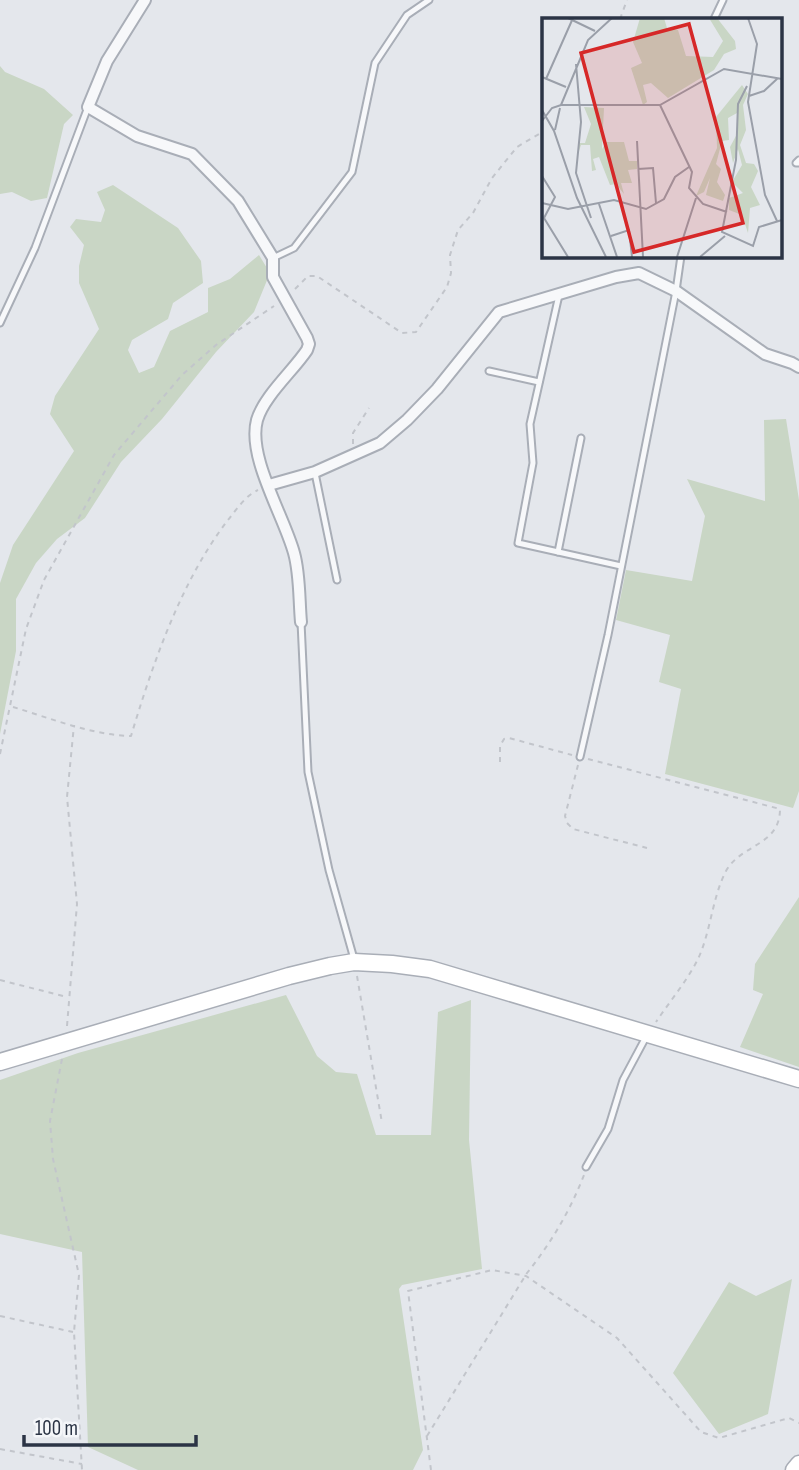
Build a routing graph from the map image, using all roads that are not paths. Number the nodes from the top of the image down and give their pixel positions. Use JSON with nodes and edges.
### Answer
{"nodes":[{"id":1,"x":145,"y":0,"type":"edge"},
{"id":2,"x":429,"y":0,"type":"edge"},
{"id":3,"x":723,"y":0,"type":"edge"},
{"id":4,"x":714,"y":18,"type":"edge"},
{"id":5,"x":88,"y":107,"type":"junction"},
{"id":6,"x":681,"y":257,"type":"edge"},
{"id":7,"x":273,"y":258,"type":"junction"},
{"id":8,"x":676,"y":291,"type":"junction"},
{"id":9,"x":559,"y":292,"type":"junction"},
{"id":10,"x":0,"y":323,"type":"edge"},
{"id":11,"x":799,"y":367,"type":"edge"},
{"id":12,"x":489,"y":371,"type":"dead end"},
{"id":13,"x":539,"y":382,"type":"junction"},
{"id":14,"x":581,"y":438,"type":"dead end"},
{"id":15,"x":315,"y":472,"type":"junction"},
{"id":16,"x":269,"y":485,"type":"junction"},
{"id":17,"x":558,"y":552,"type":"junction"},
{"id":18,"x":621,"y":566,"type":"junction"},
{"id":19,"x":337,"y":580,"type":"dead end"},
{"id":20,"x":301,"y":622,"type":"joint"},
{"id":21,"x":580,"y":757,"type":"road end"},
{"id":22,"x":355,"y":962,"type":"junction"},
{"id":23,"x":648,"y":1035,"type":"junction"},
{"id":24,"x":0,"y":1062,"type":"edge"},
{"id":25,"x":799,"y":1079,"type":"edge"},
{"id":26,"x":586,"y":1167,"type":"road end"},
{"id":27,"x":799,"y":1464,"type":"edge"},
{"id":28,"x":793,"y":1470,"type":"edge"}],
"edges":[{"from":1,"to":5,"type":"street"},
{"from":2,"to":7,"type":"lane"},
{"from":3,"to":4,"type":"lane"},
{"from":5,"to":7,"type":"street"},
{"from":5,"to":10,"type":"lane"},
{"from":6,"to":8,"type":"lane"},
{"from":7,"to":16,"type":"street"},
{"from":8,"to":9,"type":"street"},
{"from":8,"to":11,"type":"street"},
{"from":8,"to":18,"type":"lane"},
{"from":9,"to":13,"type":"lane"},
{"from":9,"to":15,"type":"street"},
{"from":12,"to":13,"type":"lane"},
{"from":13,"to":17,"type":"lane"},
{"from":14,"to":17,"type":"lane"},
{"from":15,"to":16,"type":"street"},
{"from":15,"to":19,"type":"lane"},
{"from":16,"to":20,"type":"street"},
{"from":17,"to":18,"type":"lane"},
{"from":18,"to":21,"type":"lane"},
{"from":20,"to":22,"type":"lane"},
{"from":22,"to":23,"type":"street"},
{"from":22,"to":24,"type":"street"},
{"from":23,"to":25,"type":"street"},
{"from":23,"to":26,"type":"lane"},
{"from":27,"to":28,"type":"street"}]}
